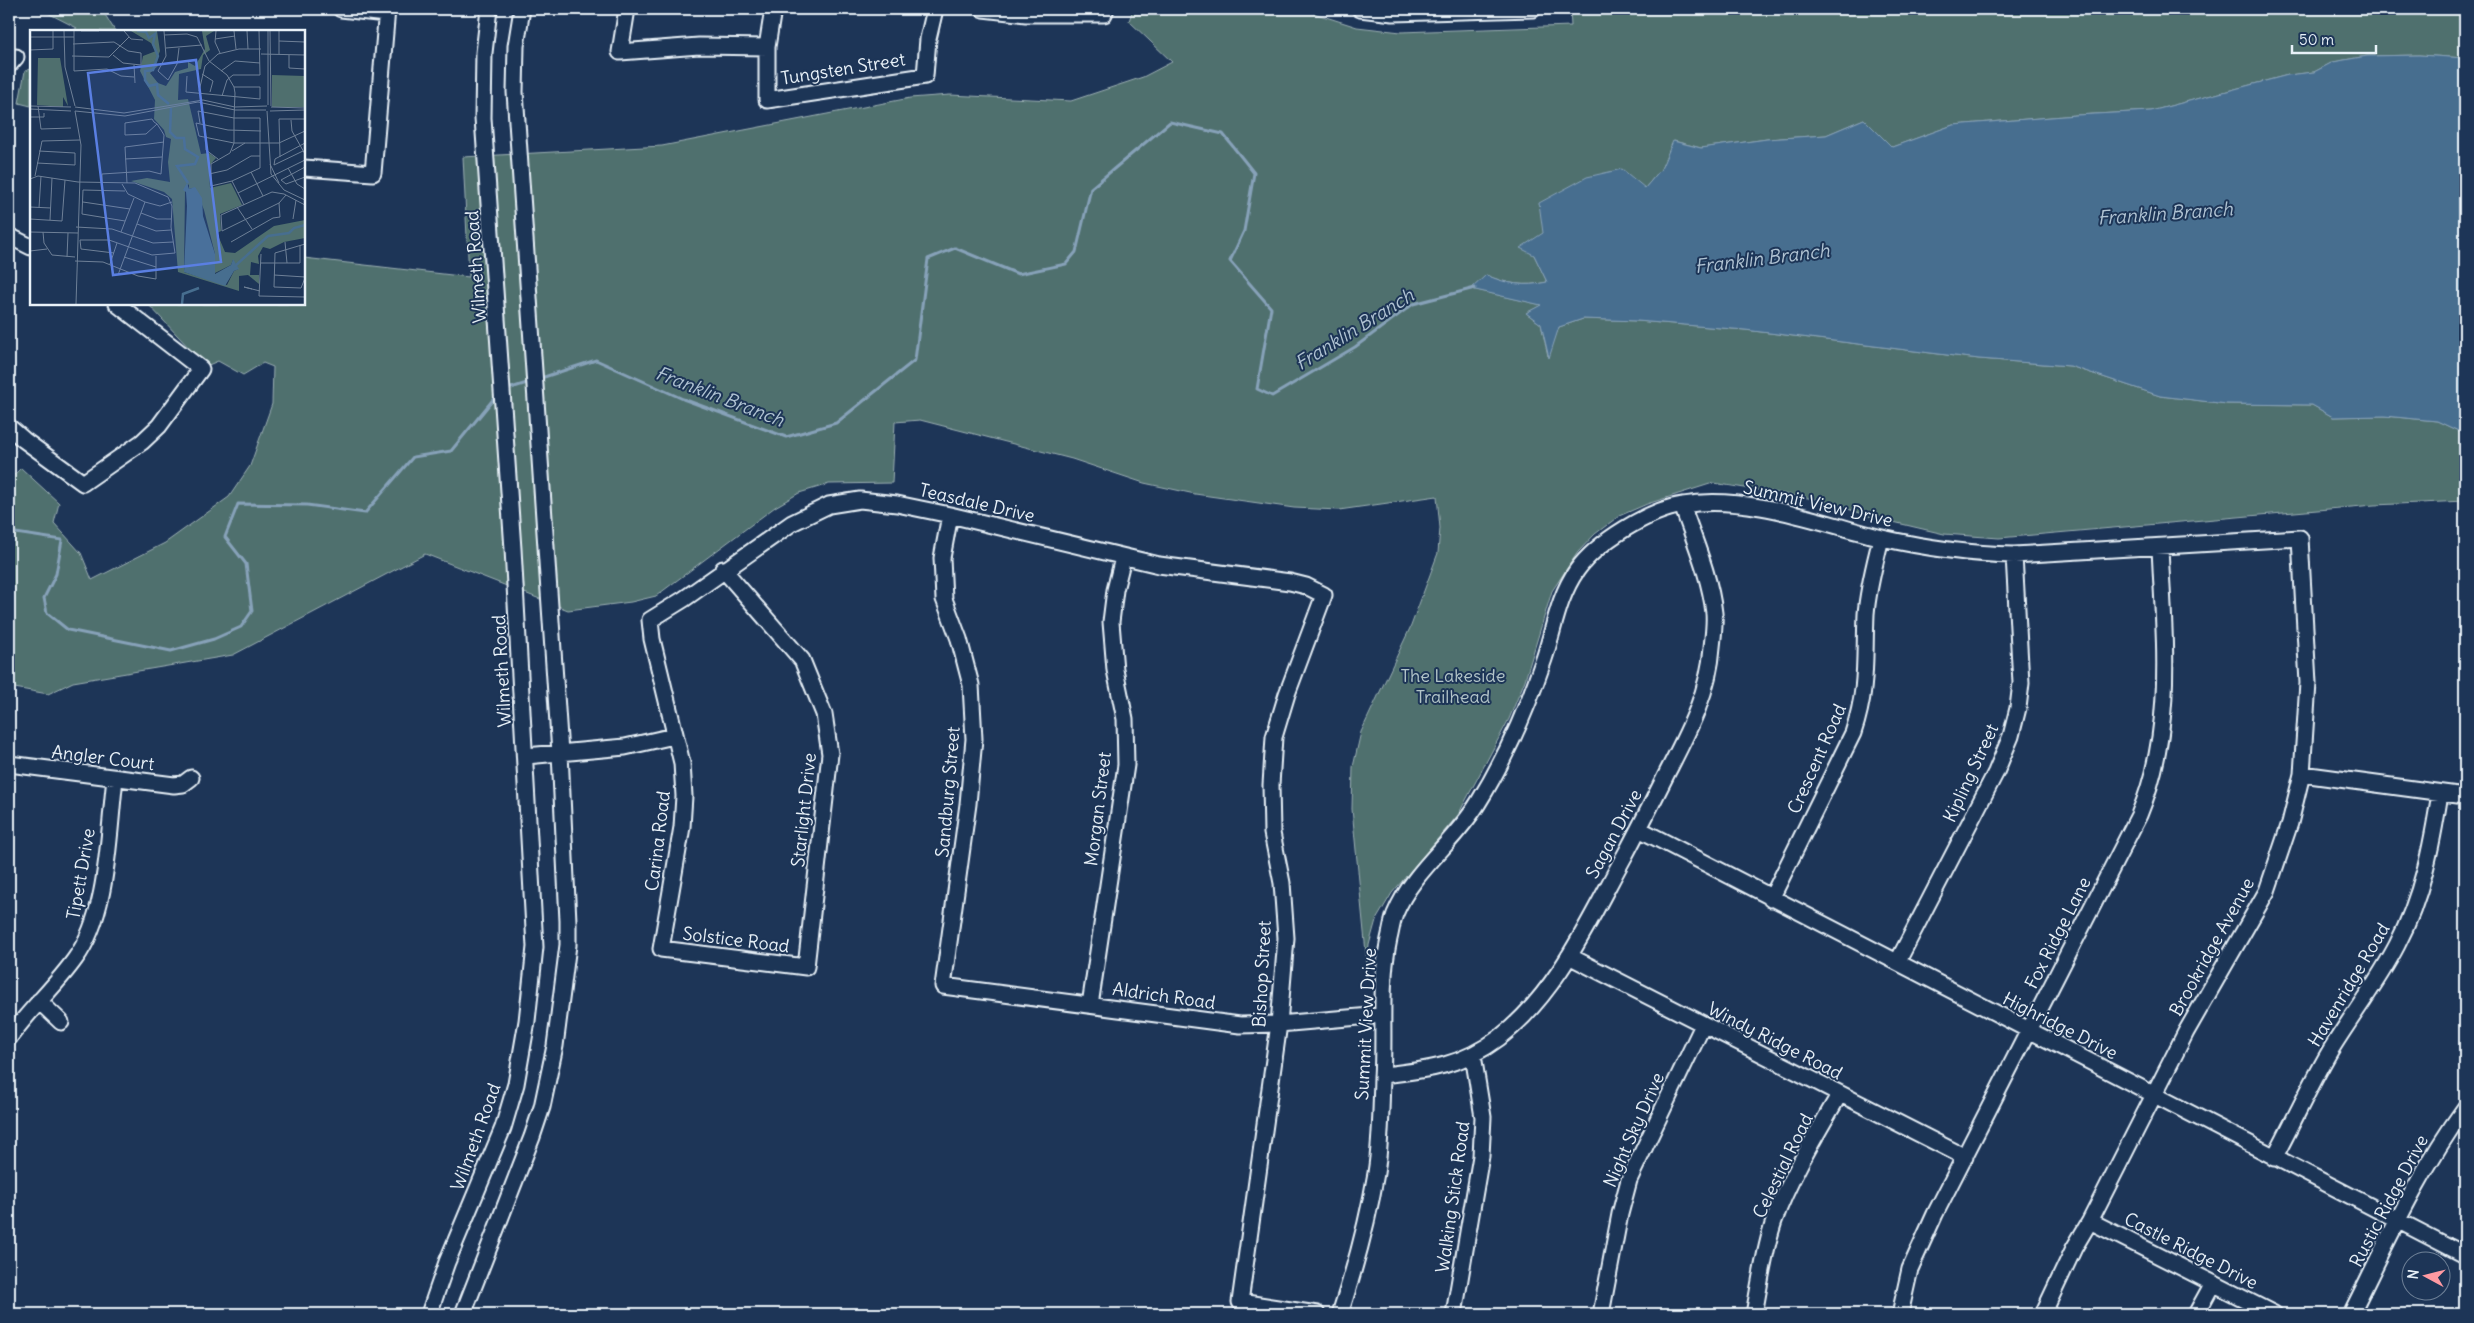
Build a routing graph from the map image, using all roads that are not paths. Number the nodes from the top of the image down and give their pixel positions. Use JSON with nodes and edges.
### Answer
{"nodes":[{"id":1,"x":341,"y":9,"type":"edge"},
{"id":2,"x":488,"y":9,"type":"edge"},
{"id":3,"x":522,"y":9,"type":"edge"},
{"id":4,"x":627,"y":9,"type":"edge"},
{"id":5,"x":773,"y":9,"type":"edge"},
{"id":6,"x":935,"y":9,"type":"edge"},
{"id":7,"x":983,"y":9,"type":"edge"},
{"id":8,"x":1106,"y":9,"type":"edge"},
{"id":9,"x":1360,"y":9,"type":"edge"},
{"id":10,"x":1533,"y":9,"type":"edge"},
{"id":11,"x":387,"y":11,"type":"edge"},
{"id":12,"x":1392,"y":11,"type":"edge"},
{"id":13,"x":767,"y":47,"type":"junction"},
{"id":14,"x":305,"y":168,"type":"edge"},
{"id":15,"x":9,"y":236,"type":"edge"},
{"id":16,"x":30,"y":246,"type":"edge"},
{"id":17,"x":117,"y":305,"type":"edge"},
{"id":18,"x":9,"y":426,"type":"edge"},
{"id":19,"x":1682,"y":505,"type":"junction"},
{"id":20,"x":950,"y":515,"type":"junction"},
{"id":21,"x":1881,"y":538,"type":"junction"},
{"id":22,"x":2300,"y":538,"type":"joint"},
{"id":23,"x":2160,"y":548,"type":"junction"},
{"id":24,"x":2014,"y":555,"type":"junction"},
{"id":25,"x":1122,"y":558,"type":"junction"},
{"id":26,"x":723,"y":570,"type":"junction"},
{"id":27,"x":1324,"y":595,"type":"joint"},
{"id":28,"x":650,"y":620,"type":"joint"},
{"id":29,"x":674,"y":736,"type":"junction"},
{"id":30,"x":560,"y":753,"type":"junction"},
{"id":31,"x":526,"y":756,"type":"junction"},
{"id":32,"x":9,"y":764,"type":"edge"},
{"id":33,"x":2302,"y":774,"type":"junction"},
{"id":34,"x":191,"y":778,"type":"dead end"},
{"id":35,"x":114,"y":779,"type":"junction"},
{"id":36,"x":2440,"y":793,"type":"junction"},
{"id":37,"x":2465,"y":796,"type":"edge"},
{"id":38,"x":1639,"y":829,"type":"junction"},
{"id":39,"x":1771,"y":899,"type":"junction"},
{"id":40,"x":661,"y":949,"type":"joint"},
{"id":41,"x":1569,"y":956,"type":"junction"},
{"id":42,"x":1898,"y":961,"type":"junction"},
{"id":43,"x":806,"y":967,"type":"joint"},
{"id":44,"x":942,"y":986,"type":"joint"},
{"id":45,"x":38,"y":1001,"type":"junction"},
{"id":46,"x":1090,"y":1005,"type":"junction"},
{"id":47,"x":1382,"y":1015,"type":"junction"},
{"id":48,"x":61,"y":1022,"type":"dead end"},
{"id":49,"x":1279,"y":1024,"type":"junction"},
{"id":50,"x":1704,"y":1025,"type":"junction"},
{"id":51,"x":2028,"y":1031,"type":"junction"},
{"id":52,"x":9,"y":1038,"type":"edge"},
{"id":53,"x":1474,"y":1055,"type":"junction"},
{"id":54,"x":1383,"y":1075,"type":"junction"},
{"id":55,"x":1839,"y":1095,"type":"junction"},
{"id":56,"x":2153,"y":1095,"type":"junction"},
{"id":57,"x":2465,"y":1108,"type":"edge"},
{"id":58,"x":1965,"y":1157,"type":"junction"},
{"id":59,"x":2274,"y":1158,"type":"junction"},
{"id":60,"x":2090,"y":1221,"type":"junction"},
{"id":61,"x":2398,"y":1221,"type":"junction"},
{"id":62,"x":2465,"y":1255,"type":"edge"},
{"id":63,"x":2213,"y":1283,"type":"junction"},
{"id":64,"x":429,"y":1314,"type":"edge"},
{"id":65,"x":463,"y":1314,"type":"edge"},
{"id":66,"x":1317,"y":1314,"type":"edge"},
{"id":67,"x":1340,"y":1314,"type":"edge"},
{"id":68,"x":1454,"y":1314,"type":"edge"},
{"id":69,"x":1601,"y":1314,"type":"edge"},
{"id":70,"x":1754,"y":1314,"type":"edge"},
{"id":71,"x":1900,"y":1314,"type":"edge"},
{"id":72,"x":2043,"y":1314,"type":"edge"},
{"id":73,"x":2196,"y":1314,"type":"edge"},
{"id":74,"x":2274,"y":1314,"type":"edge"},
{"id":75,"x":2351,"y":1314,"type":"edge"}],
"edges":[{"from":1,"to":11,"type":"street"},
{"from":2,"to":31,"type":"street","name":"Wilmeth Road"},
{"from":3,"to":30,"type":"street"},
{"from":4,"to":13,"type":"street"},
{"from":5,"to":13,"type":"street"},
{"from":6,"to":13,"type":"street","name":"Tungsten Street"},
{"from":7,"to":8,"type":"street"},
{"from":9,"to":12,"type":"street"},
{"from":10,"to":12,"type":"street"},
{"from":11,"to":14,"type":"street"},
{"from":15,"to":16,"type":"street"},
{"from":17,"to":18,"type":"street"},
{"from":19,"to":21,"type":"street","name":"Summit View Drive"},
{"from":19,"to":38,"type":"street","name":"Sagan Drive"},
{"from":19,"to":47,"type":"street","name":"Summit View Drive"},
{"from":20,"to":25,"type":"street","name":"Teasdale Drive"},
{"from":20,"to":26,"type":"street","name":"Teasdale Drive"},
{"from":20,"to":44,"type":"street","name":"Sandburg Street"},
{"from":21,"to":24,"type":"street","name":"Summit View Drive"},
{"from":21,"to":39,"type":"street","name":"Crescent Road"},
{"from":22,"to":23,"type":"street","name":"Summit View Drive"},
{"from":22,"to":33,"type":"street","name":"Brookridge Avenue"},
{"from":23,"to":24,"type":"street","name":"Summit View Drive"},
{"from":23,"to":51,"type":"street","name":"Fox Ridge Lane"},
{"from":24,"to":42,"type":"street","name":"Kipling Street"},
{"from":25,"to":27,"type":"street","name":"Teasdale Drive"},
{"from":25,"to":46,"type":"street","name":"Morgan Street"},
{"from":26,"to":28,"type":"street","name":"Teasdale Drive"},
{"from":26,"to":43,"type":"street","name":"Starlight Drive"},
{"from":27,"to":49,"type":"street","name":"Bishop Street"},
{"from":28,"to":29,"type":"street","name":"Carina Road"},
{"from":29,"to":30,"type":"street"},
{"from":29,"to":40,"type":"street","name":"Carina Road"},
{"from":30,"to":31,"type":"street"},
{"from":30,"to":65,"type":"street"},
{"from":31,"to":64,"type":"street","name":"Wilmeth Road"},
{"from":32,"to":35,"type":"street","name":"Angler Court"},
{"from":33,"to":36,"type":"street"},
{"from":33,"to":56,"type":"street","name":"Brookridge Avenue"},
{"from":34,"to":35,"type":"street","name":"Angler Court"},
{"from":35,"to":45,"type":"street","name":"Tipett Drive"},
{"from":36,"to":37,"type":"street"},
{"from":36,"to":59,"type":"street","name":"Havenridge Road"},
{"from":38,"to":39,"type":"street","name":"Highridge Drive"},
{"from":38,"to":41,"type":"street","name":"Sagan Drive"},
{"from":39,"to":42,"type":"street","name":"Highridge Drive"},
{"from":40,"to":43,"type":"street","name":"Solstice Road"},
{"from":41,"to":50,"type":"street","name":"Windy Ridge Road"},
{"from":41,"to":53,"type":"street","name":"Sagan Drive"},
{"from":42,"to":51,"type":"street","name":"Highridge Drive"},
{"from":44,"to":46,"type":"street","name":"Aldrich Road"},
{"from":45,"to":48,"type":"street"},
{"from":45,"to":52,"type":"street","name":"Tipett Drive"},
{"from":46,"to":49,"type":"street","name":"Aldrich Road"},
{"from":47,"to":49,"type":"street","name":"Aldrich Road"},
{"from":47,"to":54,"type":"street","name":"Summit View Drive"},
{"from":49,"to":66,"type":"street","name":"Bishop Street"},
{"from":50,"to":55,"type":"street","name":"Windy Ridge Road"},
{"from":50,"to":69,"type":"street","name":"Night Sky Drive"},
{"from":51,"to":56,"type":"street","name":"Highridge Drive"},
{"from":51,"to":58,"type":"street","name":"Fox Ridge Lane"},
{"from":53,"to":54,"type":"street","name":"Sagan Drive"},
{"from":53,"to":68,"type":"street","name":"Walking Stick Road"},
{"from":54,"to":67,"type":"street","name":"Summit View Drive"},
{"from":55,"to":58,"type":"street","name":"Windy Ridge Road"},
{"from":55,"to":70,"type":"street","name":"Celestial Road"},
{"from":56,"to":59,"type":"street","name":"Highridge Drive"},
{"from":56,"to":60,"type":"street","name":"Brookridge Avenue"},
{"from":57,"to":61,"type":"street","name":"Rustic Ridge Drive"},
{"from":58,"to":71,"type":"street","name":"Fox Ridge Lane"},
{"from":59,"to":61,"type":"street","name":"Highridge Drive"},
{"from":60,"to":63,"type":"street","name":"Castle Ridge Drive"},
{"from":60,"to":72,"type":"street","name":"Brookridge Avenue"},
{"from":61,"to":62,"type":"street","name":"Highridge Drive"},
{"from":61,"to":75,"type":"street","name":"Rustic Ridge Drive"},
{"from":63,"to":73,"type":"street"},
{"from":63,"to":74,"type":"street","name":"Castle Ridge Drive"}]}
